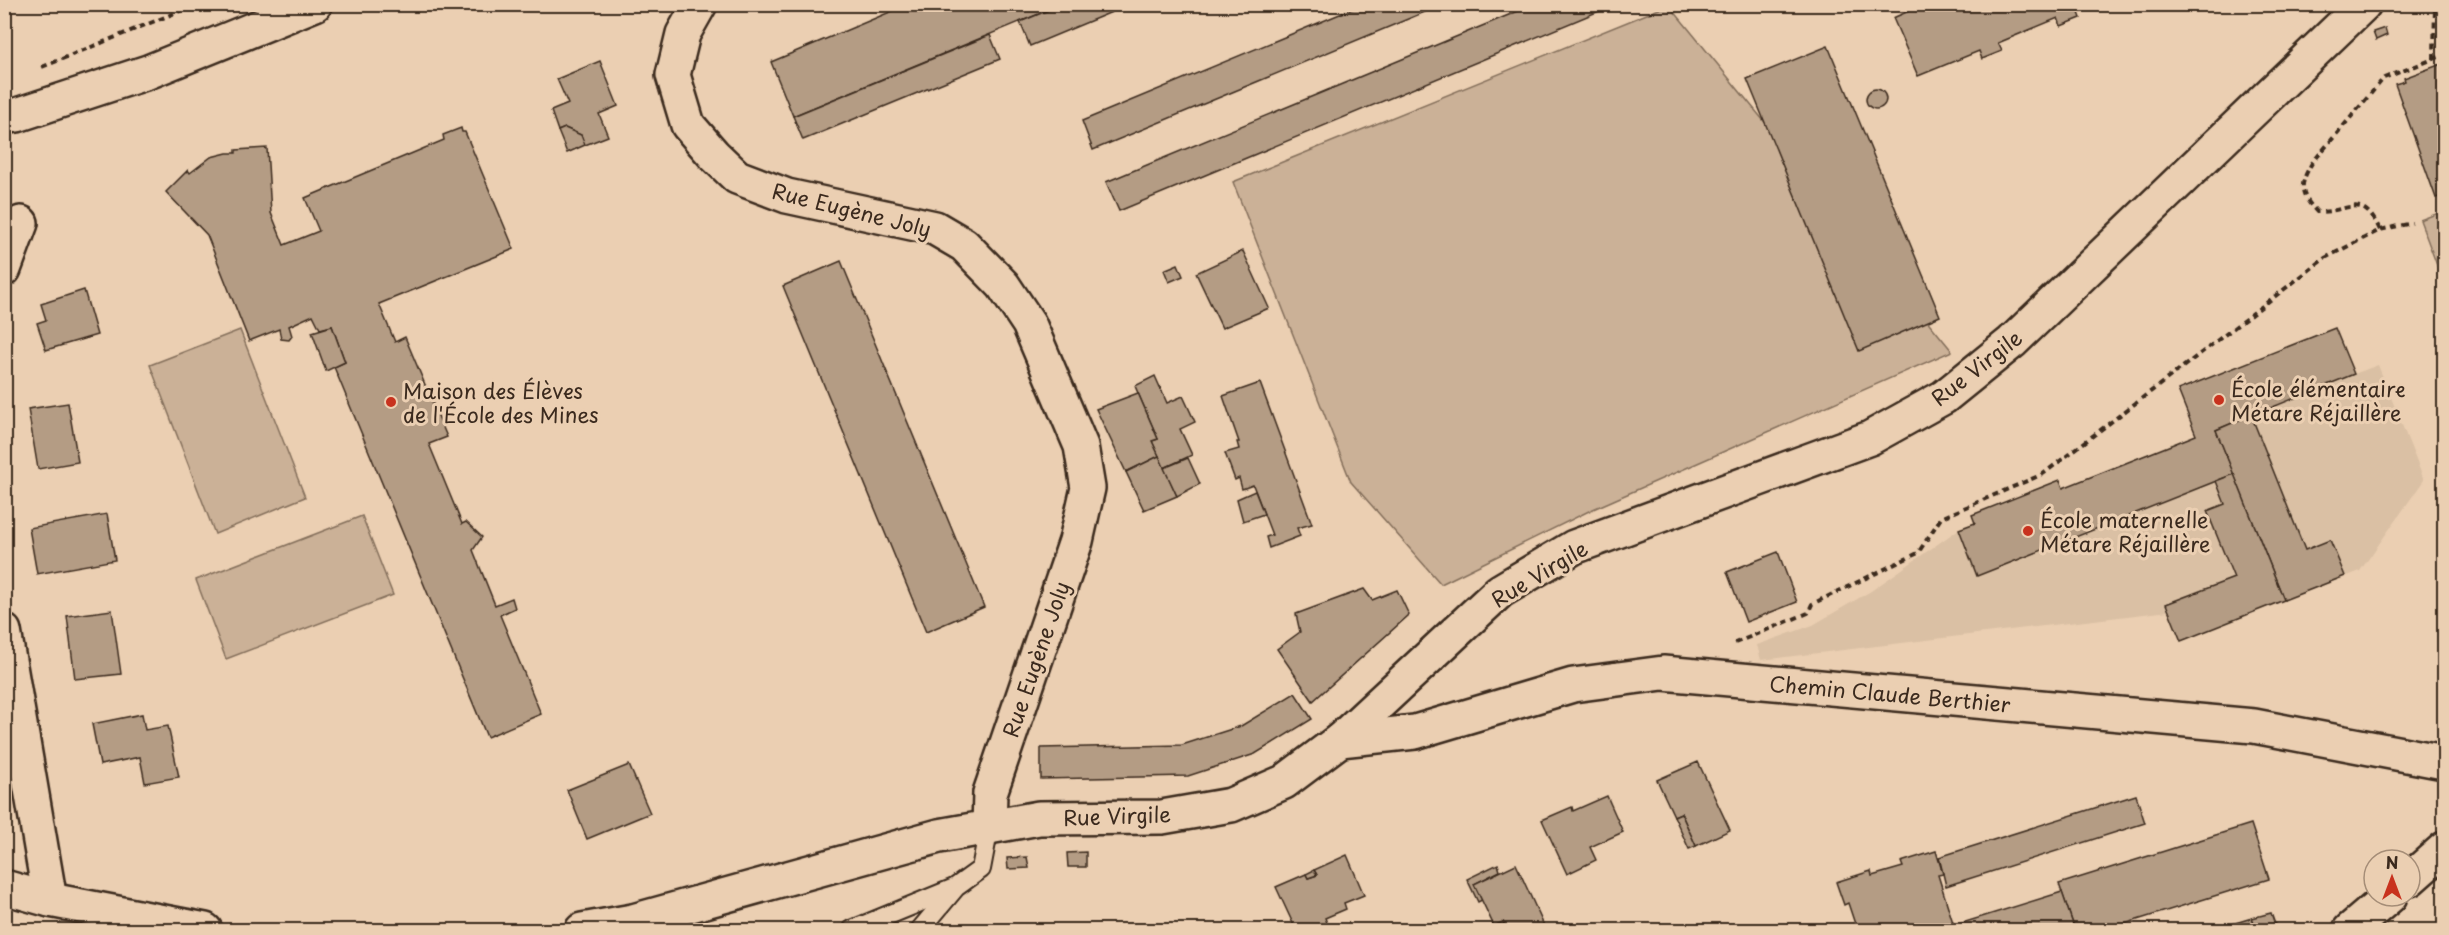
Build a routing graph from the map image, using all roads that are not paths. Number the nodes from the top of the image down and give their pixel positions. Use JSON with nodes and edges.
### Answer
{"nodes":[{"id":1,"x":315,"y":4,"type":"edge"},
{"id":2,"x":700,"y":4,"type":"edge"},
{"id":3,"x":2364,"y":4,"type":"edge"},
{"id":4,"x":4,"y":117,"type":"edge"},
{"id":5,"x":21,"y":223,"type":"dead end"},
{"id":6,"x":4,"y":269,"type":"edge"},
{"id":7,"x":4,"y":631,"type":"edge"},
{"id":8,"x":1340,"y":740,"type":"junction"},
{"id":9,"x":2445,"y":762,"type":"edge"},
{"id":10,"x":989,"y":827,"type":"junction"},
{"id":11,"x":2445,"y":849,"type":"edge"},
{"id":12,"x":2422,"y":869,"type":"edge"},
{"id":13,"x":4,"y":887,"type":"edge"},
{"id":14,"x":956,"y":887,"type":"junction"},
{"id":15,"x":50,"y":900,"type":"junction"},
{"id":16,"x":2376,"y":908,"type":"edge"},
{"id":17,"x":205,"y":930,"type":"edge"},
{"id":18,"x":582,"y":930,"type":"edge"},
{"id":19,"x":852,"y":930,"type":"edge"},
{"id":20,"x":920,"y":930,"type":"edge"},
{"id":21,"x":2350,"y":930,"type":"edge"}],
"edges":[{"from":1,"to":4,"type":"street"},
{"from":2,"to":10,"type":"street","name":"Rue Eugène Joly"},
{"from":3,"to":8,"type":"street","name":"Rue Virgile"},
{"from":5,"to":6,"type":"street"},
{"from":7,"to":15,"type":"street"},
{"from":8,"to":9,"type":"street","name":"Chemin Claude Berthier"},
{"from":8,"to":10,"type":"street","name":"Rue Virgile"},
{"from":10,"to":14,"type":"lane"},
{"from":10,"to":18,"type":"street","name":"Rue Virgile"},
{"from":11,"to":12,"type":"street"},
{"from":13,"to":15,"type":"street"},
{"from":14,"to":19,"type":"lane"},
{"from":14,"to":20,"type":"lane"},
{"from":15,"to":17,"type":"street"},
{"from":16,"to":21,"type":"street"}]}
